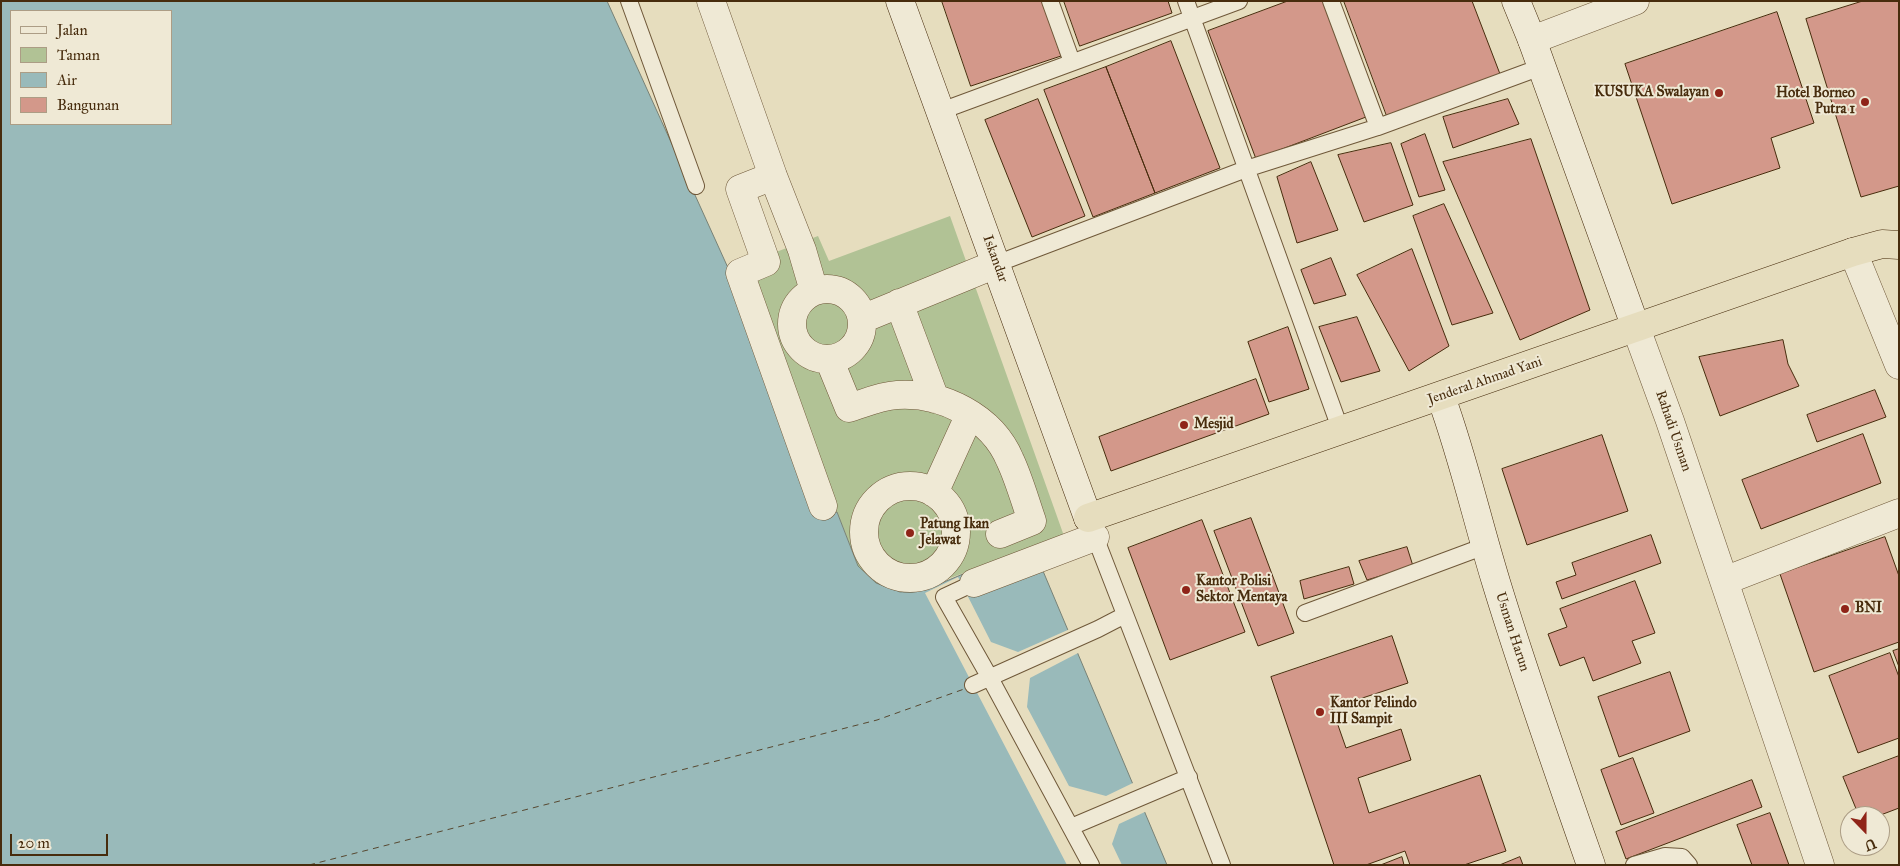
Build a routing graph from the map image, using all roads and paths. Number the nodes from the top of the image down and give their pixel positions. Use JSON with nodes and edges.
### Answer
{"nodes":[{"id":1,"x":629,"y":1,"type":"edge"},
{"id":2,"x":711,"y":1,"type":"edge"},
{"id":3,"x":900,"y":1,"type":"edge"},
{"id":4,"x":1050,"y":1,"type":"edge"},
{"id":5,"x":1186,"y":1,"type":"edge"},
{"id":6,"x":1239,"y":1,"type":"edge"},
{"id":7,"x":1331,"y":1,"type":"edge"},
{"id":8,"x":1516,"y":1,"type":"edge"},
{"id":9,"x":1635,"y":1,"type":"edge"},
{"id":10,"x":1192,"y":18,"type":"junction"},
{"id":11,"x":1532,"y":40,"type":"junction"},
{"id":12,"x":1072,"y":62,"type":"junction"},
{"id":13,"x":1541,"y":67,"type":"junction"},
{"id":14,"x":940,"y":111,"type":"junction"},
{"id":15,"x":1378,"y":127,"type":"junction"},
{"id":16,"x":1246,"y":168,"type":"junction"},
{"id":17,"x":772,"y":176,"type":"junction"},
{"id":18,"x":696,"y":186,"type":"dead end"},
{"id":19,"x":1893,"y":239,"type":"edge"},
{"id":20,"x":1853,"y":252,"type":"junction"},
{"id":21,"x":996,"y":264,"type":"junction"},
{"id":22,"x":814,"y":290,"type":"junction"},
{"id":23,"x":899,"y":303,"type":"junction"},
{"id":24,"x":862,"y":319,"type":"junction"},
{"id":25,"x":1636,"y":328,"type":"junction"},
{"id":26,"x":829,"y":359,"type":"junction"},
{"id":27,"x":1899,"y":365,"type":"edge"},
{"id":28,"x":1441,"y":397,"type":"junction"},
{"id":29,"x":935,"y":398,"type":"junction"},
{"id":30,"x":970,"y":414,"type":"junction"},
{"id":31,"x":1341,"y":431,"type":"junction"},
{"id":32,"x":934,"y":493,"type":"dead end"},
{"id":33,"x":823,"y":506,"type":"dead end"},
{"id":34,"x":1899,"y":513,"type":"edge"},
{"id":35,"x":1092,"y":527,"type":"junction"},
{"id":36,"x":1000,"y":534,"type":"dead end"},
{"id":37,"x":1485,"y":546,"type":"junction"},
{"id":38,"x":1724,"y":581,"type":"junction"},
{"id":39,"x":974,"y":583,"type":"joint"},
{"id":40,"x":1305,"y":613,"type":"dead end"},
{"id":41,"x":1125,"y":615,"type":"junction"},
{"id":42,"x":990,"y":678,"type":"junction"},
{"id":43,"x":974,"y":685,"type":"dead end"},
{"id":44,"x":1189,"y":777,"type":"junction"},
{"id":45,"x":1071,"y":827,"type":"junction"},
{"id":46,"x":1091,"y":865,"type":"edge"},
{"id":47,"x":1222,"y":865,"type":"edge"},
{"id":48,"x":1591,"y":865,"type":"edge"},
{"id":49,"x":1634,"y":865,"type":"edge"},
{"id":50,"x":1689,"y":865,"type":"edge"},
{"id":51,"x":1820,"y":865,"type":"edge"}],
"edges":[{"from":1,"to":18,"type":"lane"},
{"from":2,"to":17,"type":"street"},
{"from":3,"to":14,"type":"street","name":"Iskandar"},
{"from":4,"to":12,"type":"lane"},
{"from":5,"to":10,"type":"lane"},
{"from":6,"to":10,"type":"lane"},
{"from":7,"to":15,"type":"lane"},
{"from":8,"to":11,"type":"street","name":"Rahadi Usman"},
{"from":9,"to":11,"type":"street"},
{"from":10,"to":12,"type":"lane"},
{"from":10,"to":16,"type":"lane"},
{"from":11,"to":13,"type":"street","name":"Rahadi Usman"},
{"from":12,"to":14,"type":"lane"},
{"from":13,"to":15,"type":"lane"},
{"from":13,"to":25,"type":"street","name":"Rahadi Usman"},
{"from":14,"to":21,"type":"street","name":"Iskandar"},
{"from":15,"to":16,"type":"lane"},
{"from":16,"to":21,"type":"lane"},
{"from":16,"to":31,"type":"lane"},
{"from":17,"to":22,"type":"street"},
{"from":17,"to":33,"type":"street"},
{"from":19,"to":20,"type":"highway","name":"Jenderal Ahmad Yani"},
{"from":20,"to":25,"type":"highway","name":"Jenderal Ahmad Yani"},
{"from":20,"to":27,"type":"street"},
{"from":21,"to":23,"type":"street"},
{"from":21,"to":35,"type":"street","name":"Iskandar"},
{"from":22,"to":24,"type":"street"},
{"from":22,"to":26,"type":"street"},
{"from":23,"to":24,"type":"street"},
{"from":23,"to":29,"type":"street"},
{"from":24,"to":26,"type":"street"},
{"from":25,"to":28,"type":"highway","name":"Jenderal Ahmad Yani"},
{"from":25,"to":38,"type":"street","name":"Rahadi Usman"},
{"from":26,"to":29,"type":"street"},
{"from":28,"to":31,"type":"highway","name":"Jenderal Ahmad Yani"},
{"from":28,"to":37,"type":"street","name":"Usman Harun"},
{"from":29,"to":30,"type":"street"},
{"from":30,"to":32,"type":"street"},
{"from":30,"to":36,"type":"street"},
{"from":31,"to":35,"type":"highway","name":"Jenderal Ahmad Yani"},
{"from":34,"to":38,"type":"street"},
{"from":35,"to":39,"type":"street"},
{"from":35,"to":41,"type":"lane"},
{"from":37,"to":40,"type":"lane"},
{"from":37,"to":48,"type":"street","name":"Usman Harun"},
{"from":38,"to":51,"type":"street","name":"Rahadi Usman"},
{"from":39,"to":42,"type":"lane"},
{"from":41,"to":42,"type":"lane"},
{"from":41,"to":44,"type":"lane"},
{"from":42,"to":43,"type":"lane"},
{"from":42,"to":45,"type":"lane"},
{"from":44,"to":45,"type":"lane"},
{"from":44,"to":47,"type":"lane"},
{"from":45,"to":46,"type":"lane"},
{"from":49,"to":50,"type":"lane"}]}
